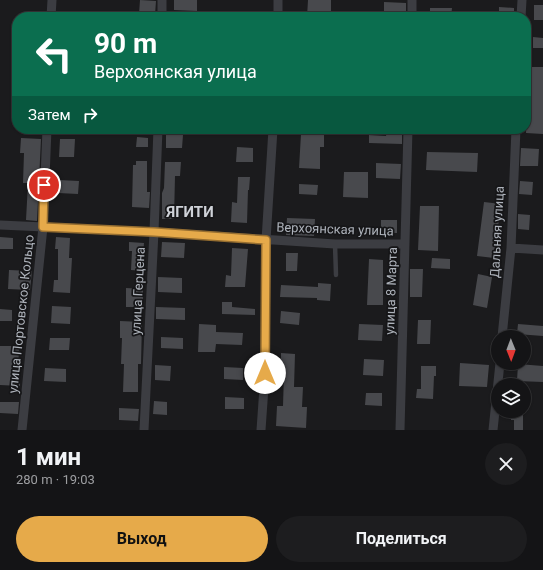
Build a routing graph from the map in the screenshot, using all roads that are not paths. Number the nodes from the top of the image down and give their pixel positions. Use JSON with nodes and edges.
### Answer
{"nodes":[{"id":1,"x":52,"y":0,"type":"edge"},
{"id":2,"x":162,"y":0,"type":"edge"},
{"id":3,"x":278,"y":0,"type":"edge"},
{"id":4,"x":412,"y":0,"type":"edge"},
{"id":5,"x":522,"y":0,"type":"edge"},
{"id":6,"x":51,"y":12,"type":"edge"},
{"id":7,"x":162,"y":12,"type":"edge"},
{"id":8,"x":278,"y":12,"type":"edge"},
{"id":9,"x":412,"y":12,"type":"edge"},
{"id":10,"x":521,"y":12,"type":"edge"},
{"id":11,"x":46,"y":134,"type":"edge"},
{"id":12,"x":158,"y":134,"type":"edge"},
{"id":13,"x":272,"y":134,"type":"edge"},
{"id":14,"x":408,"y":134,"type":"edge"},
{"id":15,"x":516,"y":134,"type":"edge"},
{"id":16,"x":0,"y":226,"type":"edge"},
{"id":17,"x":43,"y":227,"type":"junction"},
{"id":18,"x":154,"y":232,"type":"junction"},
{"id":19,"x":266,"y":240,"type":"junction"},
{"id":20,"x":335,"y":244,"type":"junction"},
{"id":21,"x":405,"y":244,"type":"junction"},
{"id":22,"x":511,"y":248,"type":"junction"},
{"id":23,"x":543,"y":250,"type":"edge"},
{"id":24,"x":336,"y":275,"type":"dead end"},
{"id":25,"x":503,"y":330,"type":"edge"},
{"id":26,"x":499,"y":370,"type":"edge"},
{"id":27,"x":22,"y":430,"type":"edge"},
{"id":28,"x":144,"y":430,"type":"edge"},
{"id":29,"x":261,"y":430,"type":"edge"},
{"id":30,"x":400,"y":430,"type":"edge"},
{"id":31,"x":493,"y":430,"type":"edge"}],
"edges":[{"from":1,"to":6,"type":"street"},
{"from":2,"to":7,"type":"street"},
{"from":3,"to":8,"type":"street"},
{"from":4,"to":9,"type":"street"},
{"from":5,"to":10,"type":"street"},
{"from":11,"to":17,"type":"street","name":"улица Портовское Кольцо"},
{"from":12,"to":18,"type":"street","name":"улица Герцена"},
{"from":13,"to":19,"type":"street"},
{"from":14,"to":21,"type":"street","name":"улица 8 Марта"},
{"from":15,"to":22,"type":"street","name":"Дальняя улица"},
{"from":16,"to":17,"type":"street","name":"Верхоянская улица"},
{"from":17,"to":18,"type":"street","name":"Верхоянская улица"},
{"from":17,"to":27,"type":"street","name":"улица Портовское Кольцо"},
{"from":18,"to":19,"type":"street","name":"Верхоянская улица"},
{"from":18,"to":28,"type":"street","name":"улица Герцена"},
{"from":19,"to":20,"type":"street","name":"Верхоянская улица"},
{"from":19,"to":29,"type":"street"},
{"from":20,"to":21,"type":"street","name":"Верхоянская улица"},
{"from":20,"to":24,"type":"lane"},
{"from":21,"to":30,"type":"street","name":"улица 8 Марта"},
{"from":22,"to":23,"type":"street"},
{"from":22,"to":25,"type":"street","name":"Дальняя улица"},
{"from":26,"to":31,"type":"street"}]}
